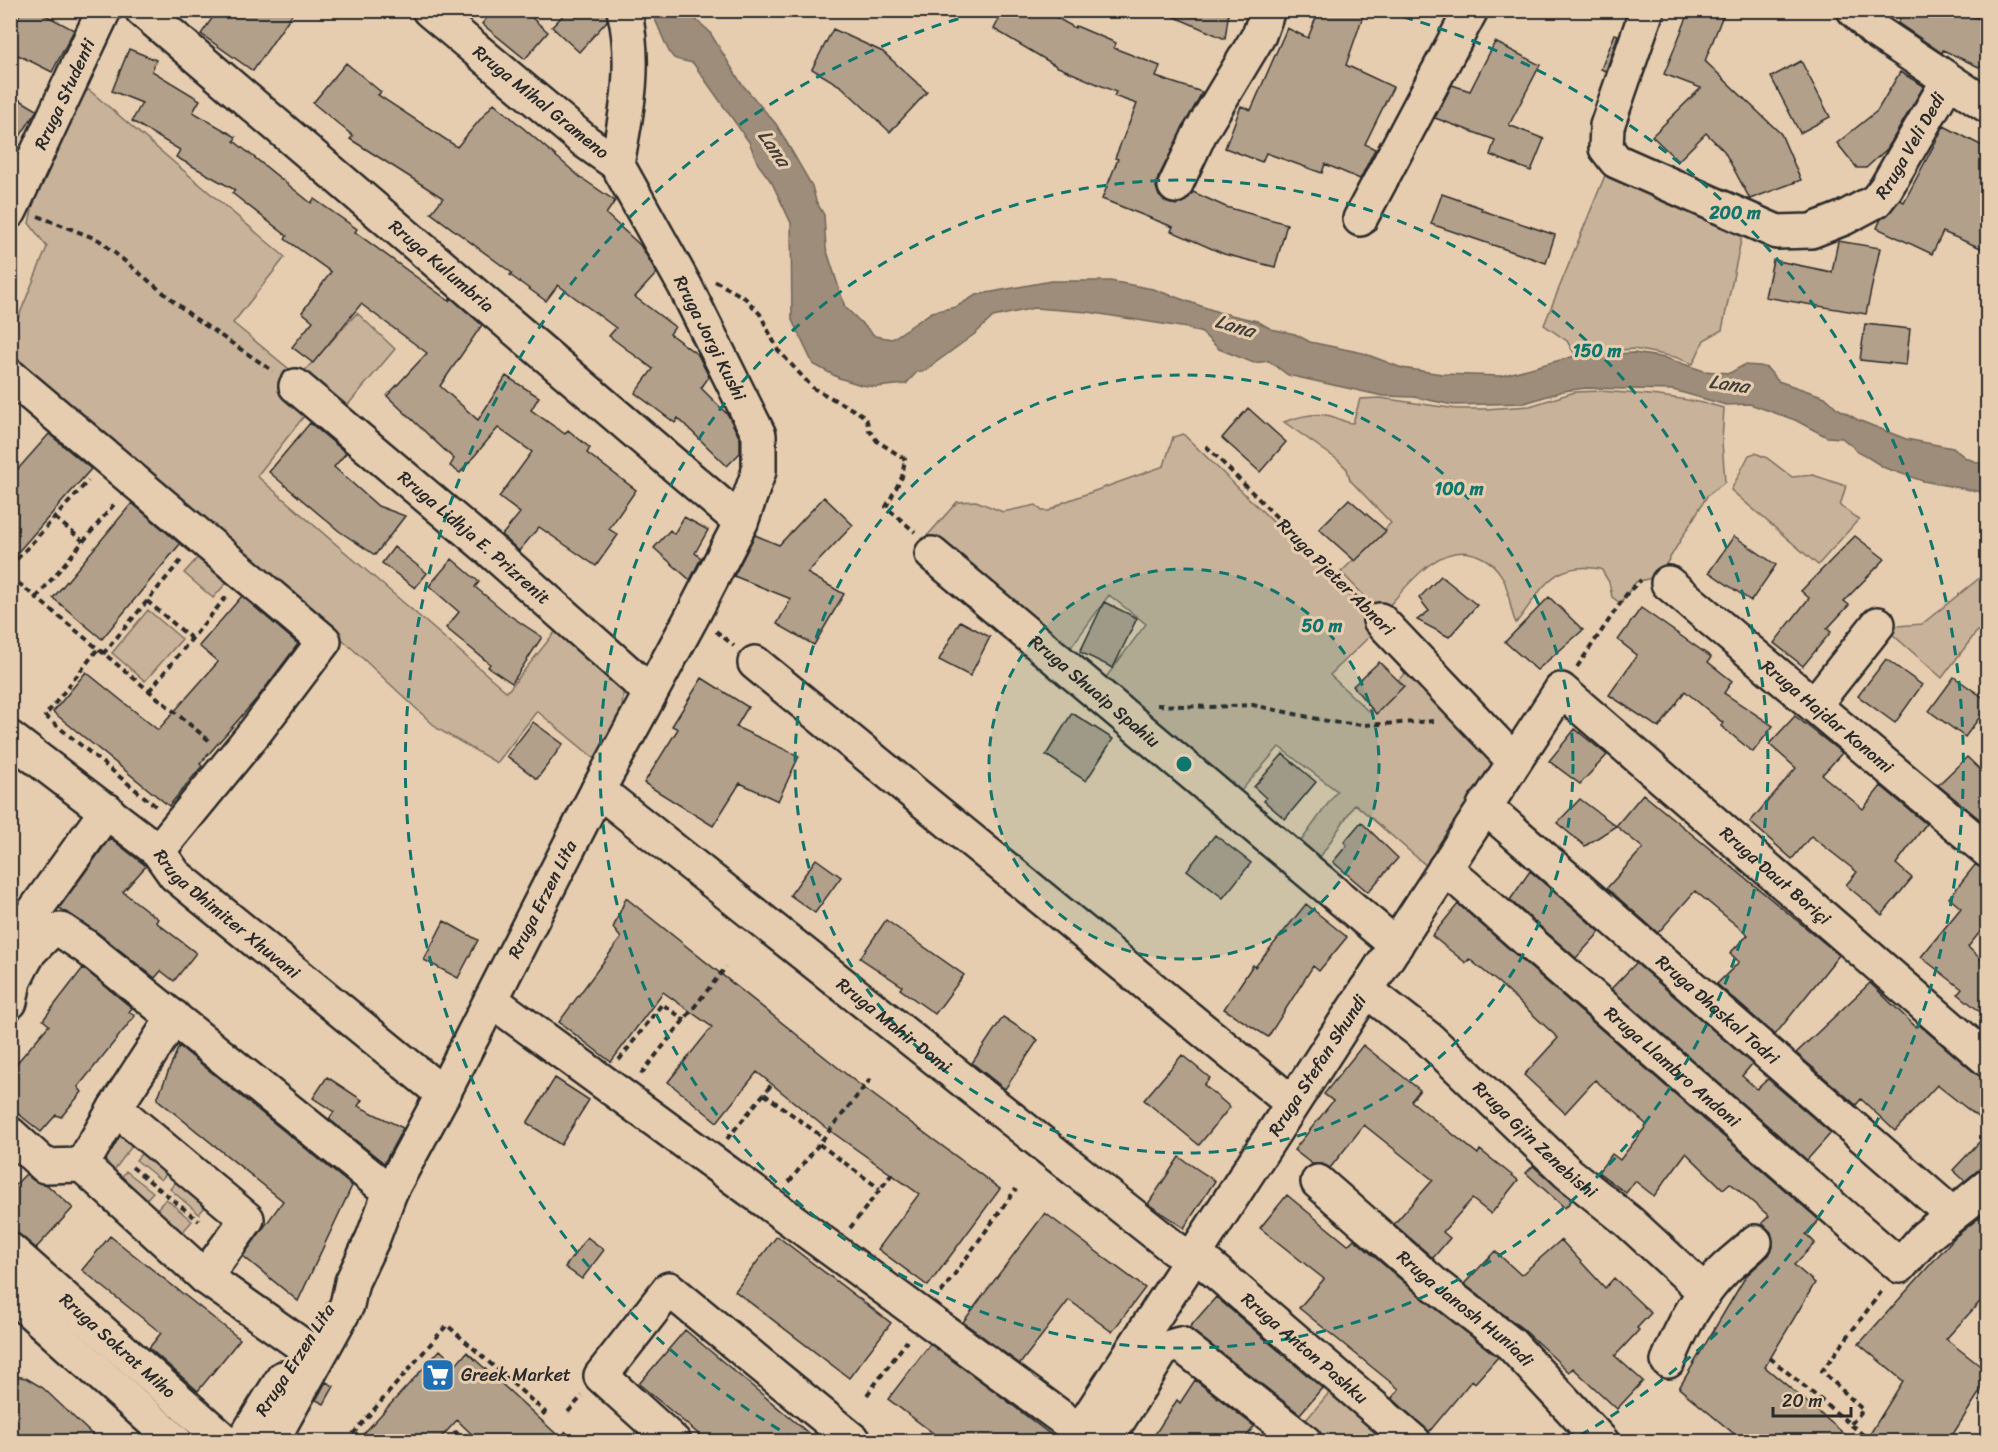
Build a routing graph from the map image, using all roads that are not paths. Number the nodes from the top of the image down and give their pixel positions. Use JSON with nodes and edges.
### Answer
{"nodes":[{"id":1,"x":104,"y":10,"type":"edge"},
{"id":2,"x":142,"y":10,"type":"edge"},
{"id":3,"x":429,"y":10,"type":"edge"},
{"id":4,"x":624,"y":10,"type":"edge"},
{"id":5,"x":1268,"y":10,"type":"edge"},
{"id":6,"x":1471,"y":10,"type":"edge"},
{"id":7,"x":1647,"y":10,"type":"edge"},
{"id":8,"x":1854,"y":10,"type":"edge"},
{"id":9,"x":1948,"y":81,"type":"junction"},
{"id":10,"x":1988,"y":106,"type":"edge"},
{"id":11,"x":20,"y":164,"type":"edge"},
{"id":12,"x":616,"y":164,"type":"junction"},
{"id":13,"x":1175,"y":186,"type":"dead end"},
{"id":14,"x":12,"y":208,"type":"edge"},
{"id":15,"x":1360,"y":219,"type":"dead end"},
{"id":16,"x":10,"y":376,"type":"edge"},
{"id":17,"x":296,"y":386,"type":"road end"},
{"id":18,"x":741,"y":522,"type":"junction"},
{"id":19,"x":932,"y":554,"type":"road end"},
{"id":20,"x":1668,"y":583,"type":"road end"},
{"id":21,"x":1380,"y":620,"type":"road end"},
{"id":22,"x":1878,"y":624,"type":"dead end"},
{"id":23,"x":755,"y":663,"type":"road end"},
{"id":24,"x":1561,"y":690,"type":"joint"},
{"id":25,"x":650,"y":692,"type":"junction"},
{"id":26,"x":1814,"y":705,"type":"junction"},
{"id":27,"x":10,"y":738,"type":"edge"},
{"id":28,"x":1514,"y":761,"type":"junction"},
{"id":29,"x":598,"y":790,"type":"junction"},
{"id":30,"x":1484,"y":806,"type":"junction"},
{"id":31,"x":107,"y":810,"type":"junction"},
{"id":32,"x":1988,"y":851,"type":"edge"},
{"id":33,"x":167,"y":863,"type":"junction"},
{"id":34,"x":1444,"y":868,"type":"junction"},
{"id":35,"x":10,"y":945,"type":"edge"},
{"id":36,"x":1396,"y":945,"type":"junction"},
{"id":37,"x":1366,"y":990,"type":"junction"},
{"id":38,"x":491,"y":1000,"type":"junction"},
{"id":39,"x":10,"y":1002,"type":"edge"},
{"id":40,"x":174,"y":1017,"type":"junction"},
{"id":41,"x":1988,"y":1060,"type":"edge"},
{"id":42,"x":443,"y":1094,"type":"junction"},
{"id":43,"x":1292,"y":1103,"type":"junction"},
{"id":44,"x":115,"y":1108,"type":"junction"},
{"id":45,"x":10,"y":1134,"type":"edge"},
{"id":46,"x":82,"y":1165,"type":"junction"},
{"id":47,"x":1318,"y":1182,"type":"dead end"},
{"id":48,"x":1988,"y":1186,"type":"edge"},
{"id":49,"x":390,"y":1192,"type":"junction"},
{"id":50,"x":1952,"y":1214,"type":"junction"},
{"id":51,"x":1755,"y":1242,"type":"dead end"},
{"id":52,"x":10,"y":1250,"type":"edge"},
{"id":53,"x":1192,"y":1257,"type":"junction"},
{"id":54,"x":205,"y":1277,"type":"junction"},
{"id":55,"x":352,"y":1282,"type":"junction"},
{"id":56,"x":1705,"y":1292,"type":"junction"},
{"id":57,"x":10,"y":1293,"type":"edge"},
{"id":58,"x":303,"y":1346,"type":"junction"},
{"id":59,"x":1668,"y":1361,"type":"dead end"},
{"id":60,"x":1088,"y":1438,"type":"edge"},
{"id":61,"x":176,"y":1442,"type":"edge"},
{"id":62,"x":226,"y":1442,"type":"edge"},
{"id":63,"x":243,"y":1442,"type":"edge"},
{"id":64,"x":271,"y":1442,"type":"edge"},
{"id":65,"x":674,"y":1442,"type":"edge"},
{"id":66,"x":855,"y":1442,"type":"edge"},
{"id":67,"x":1305,"y":1442,"type":"edge"},
{"id":68,"x":1414,"y":1442,"type":"edge"},
{"id":69,"x":1602,"y":1442,"type":"edge"}],
"edges":[{"from":1,"to":11,"type":"street","name":"Rruga Studenti"},
{"from":2,"to":18,"type":"street","name":"Rruga Kulumbria"},
{"from":3,"to":12,"type":"street","name":"Rruga Mihal Grameno"},
{"from":4,"to":12,"type":"street","name":"Rruga Mihal Grameno"},
{"from":5,"to":13,"type":"street"},
{"from":6,"to":15,"type":"street"},
{"from":7,"to":9,"type":"street","name":"Rruga Veli Dedi"},
{"from":8,"to":9,"type":"street","name":"Rruga Veli Dedi"},
{"from":9,"to":10,"type":"street","name":"Rruga Veli Dedi"},
{"from":11,"to":14,"type":"street","name":"Rruga Studenti"},
{"from":12,"to":18,"type":"street","name":"Rruga Jorgi Kushi"},
{"from":16,"to":33,"type":"street"},
{"from":17,"to":25,"type":"street","name":"Rruga Lidhja E. Prizrenit"},
{"from":18,"to":25,"type":"street","name":"Rruga Erzen Lita"},
{"from":19,"to":36,"type":"street","name":"Rruga Shuaip Spahiu"},
{"from":20,"to":26,"type":"street","name":"Rruga Hajdar Konomi"},
{"from":21,"to":28,"type":"street","name":"Rruga Pjeter Abnori"},
{"from":22,"to":26,"type":"street"},
{"from":23,"to":43,"type":"street"},
{"from":24,"to":28,"type":"street","name":"Rruga Stefan Shundi"},
{"from":24,"to":41,"type":"street","name":"Rruga Daut Boriçi"},
{"from":25,"to":29,"type":"street","name":"Rruga Erzen Lita"},
{"from":26,"to":32,"type":"street","name":"Rruga Hajdar Konomi"},
{"from":27,"to":31,"type":"street","name":"Rruga Dhimiter Xhuvani"},
{"from":28,"to":30,"type":"street","name":"Rruga Stefan Shundi"},
{"from":29,"to":38,"type":"street","name":"Rruga Erzen Lita"},
{"from":29,"to":53,"type":"street","name":"Rruga Mahir Domi"},
{"from":30,"to":34,"type":"street","name":"Rruga Stefan Shundi"},
{"from":30,"to":50,"type":"street","name":"Rruga Dhaskal Todri"},
{"from":31,"to":33,"type":"street","name":"Rruga Dhimiter Xhuvani"},
{"from":31,"to":35,"type":"street"},
{"from":33,"to":42,"type":"street","name":"Rruga Dhimiter Xhuvani"},
{"from":34,"to":36,"type":"street","name":"Rruga Stefan Shundi"},
{"from":34,"to":50,"type":"street","name":"Rruga Llambro Andoni"},
{"from":36,"to":37,"type":"street","name":"Rruga Stefan Shundi"},
{"from":37,"to":43,"type":"street","name":"Rruga Stefan Shundi"},
{"from":37,"to":56,"type":"street","name":"Rruga Gjin Zenebishi"},
{"from":38,"to":42,"type":"street","name":"Rruga Erzen Lita"},
{"from":38,"to":60,"type":"street"},
{"from":39,"to":40,"type":"street"},
{"from":40,"to":44,"type":"street"},
{"from":40,"to":49,"type":"street"},
{"from":42,"to":49,"type":"street","name":"Rruga Erzen Lita"},
{"from":43,"to":53,"type":"street","name":"Rruga Stefan Shundi"},
{"from":44,"to":46,"type":"street"},
{"from":44,"to":54,"type":"street"},
{"from":45,"to":46,"type":"street"},
{"from":46,"to":54,"type":"street"},
{"from":47,"to":69,"type":"street","name":"Rruga Janosh Huniadi"},
{"from":48,"to":50,"type":"street"},
{"from":49,"to":55,"type":"street","name":"Rruga Erzen Lita"},
{"from":51,"to":56,"type":"street"},
{"from":52,"to":62,"type":"street","name":"Rruga Sokrat Miho"},
{"from":53,"to":60,"type":"street","name":"Rruga Stefan Shundi"},
{"from":53,"to":68,"type":"street","name":"Rruga Anton Pashku"},
{"from":54,"to":58,"type":"street"},
{"from":55,"to":58,"type":"street","name":"Rruga Erzen Lita"},
{"from":55,"to":64,"type":"street","name":"Rruga Erzen Lita"},
{"from":56,"to":59,"type":"street"},
{"from":57,"to":61,"type":"street","name":"Rruga Sokrat Miho"},
{"from":58,"to":63,"type":"street","name":"Rruga Erzen Lita"},
{"from":60,"to":67,"type":"street"},
{"from":65,"to":66,"type":"street"}]}
